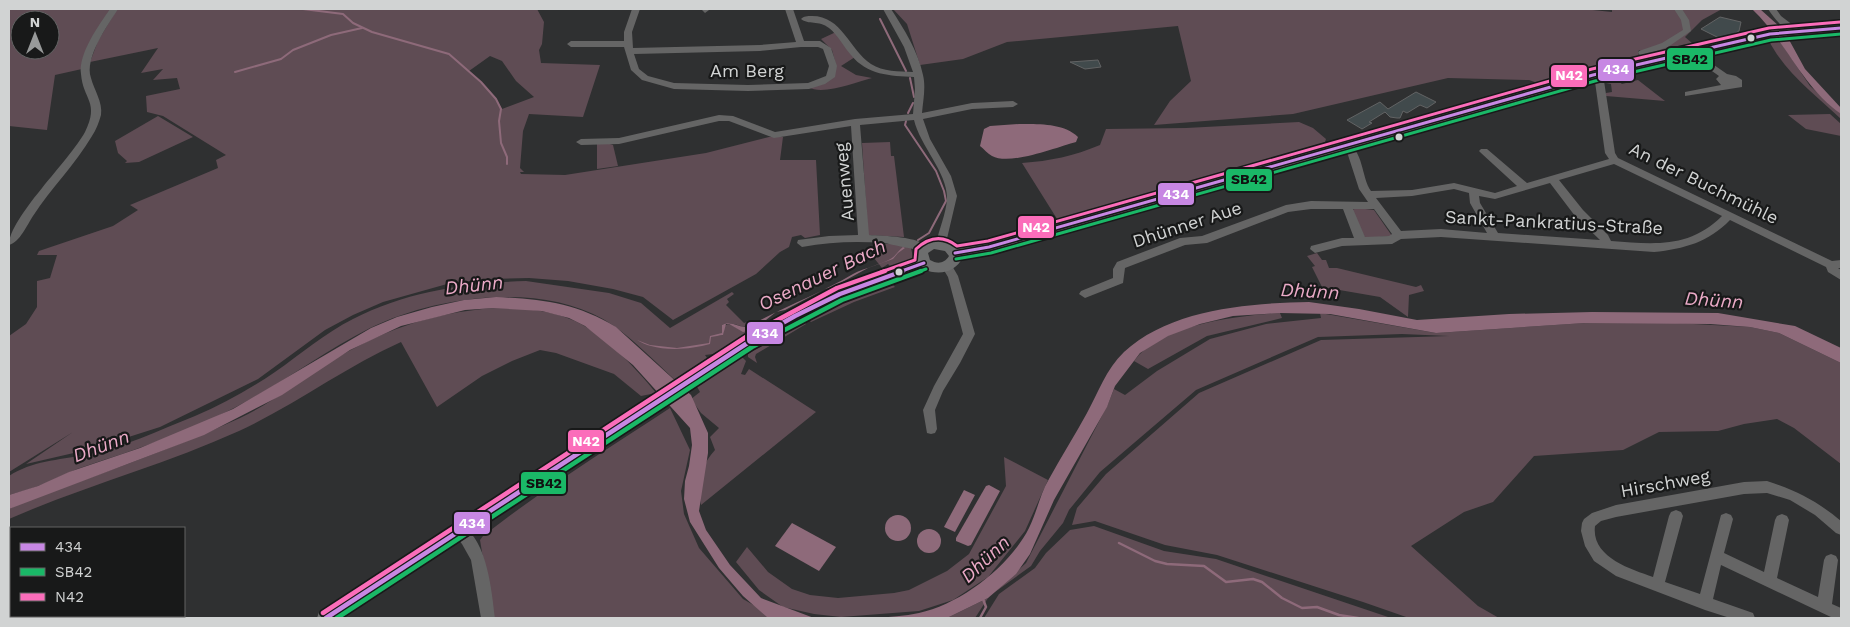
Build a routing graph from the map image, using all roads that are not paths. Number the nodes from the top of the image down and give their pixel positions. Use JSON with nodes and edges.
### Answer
{"nodes":[{"id":1,"x":114,"y":9,"type":"edge"},
{"id":2,"x":636,"y":9,"type":"edge"},
{"id":3,"x":789,"y":9,"type":"edge"},
{"id":4,"x":887,"y":9,"type":"edge"},
{"id":5,"x":1678,"y":9,"type":"edge"},
{"id":6,"x":1772,"y":9,"type":"edge"},
{"id":7,"x":1841,"y":18,"type":"edge"},
{"id":8,"x":805,"y":19,"type":"dead end"},
{"id":9,"x":1841,"y":26,"type":"edge"},
{"id":10,"x":1790,"y":32,"type":"junction"},
{"id":11,"x":571,"y":44,"type":"dead end"},
{"id":12,"x":801,"y":44,"type":"junction"},
{"id":13,"x":628,"y":48,"type":"junction"},
{"id":14,"x":1691,"y":52,"type":"junction"},
{"id":15,"x":1650,"y":61,"type":"junction"},
{"id":16,"x":919,"y":75,"type":"junction"},
{"id":17,"x":1593,"y":76,"type":"junction"},
{"id":18,"x":1688,"y":94,"type":"dead end"},
{"id":19,"x":1013,"y":104,"type":"dead end"},
{"id":20,"x":917,"y":117,"type":"junction"},
{"id":21,"x":855,"y":122,"type":"junction"},
{"id":22,"x":581,"y":142,"type":"dead end"},
{"id":23,"x":1345,"y":145,"type":"junction"},
{"id":24,"x":1484,"y":151,"type":"dead end"},
{"id":25,"x":1615,"y":160,"type":"junction"},
{"id":26,"x":1552,"y":178,"type":"junction"},
{"id":27,"x":1525,"y":187,"type":"junction"},
{"id":28,"x":1474,"y":192,"type":"junction"},
{"id":29,"x":1368,"y":195,"type":"junction"},
{"id":30,"x":1347,"y":206,"type":"junction"},
{"id":31,"x":1374,"y":206,"type":"junction"},
{"id":32,"x":1729,"y":215,"type":"junction"},
{"id":33,"x":1398,"y":235,"type":"junction"},
{"id":34,"x":1494,"y":236,"type":"junction"},
{"id":35,"x":864,"y":240,"type":"junction"},
{"id":36,"x":9,"y":241,"type":"edge"},
{"id":37,"x":1360,"y":241,"type":"junction"},
{"id":38,"x":802,"y":243,"type":"dead end"},
{"id":39,"x":941,"y":244,"type":"junction"},
{"id":40,"x":1607,"y":245,"type":"junction"},
{"id":41,"x":1316,"y":249,"type":"dead end"},
{"id":42,"x":955,"y":253,"type":"junction"},
{"id":43,"x":924,"y":256,"type":"junction"},
{"id":44,"x":1836,"y":265,"type":"edge"},
{"id":45,"x":947,"y":267,"type":"junction"},
{"id":46,"x":1841,"y":276,"type":"edge"},
{"id":47,"x":1085,"y":294,"type":"dead end"},
{"id":48,"x":931,"y":429,"type":"dead end"},
{"id":49,"x":1676,"y":516,"type":"dead end"},
{"id":50,"x":1726,"y":519,"type":"dead end"},
{"id":51,"x":1782,"y":520,"type":"dead end"},
{"id":52,"x":1841,"y":529,"type":"edge"},
{"id":53,"x":459,"y":532,"type":"junction"},
{"id":54,"x":1716,"y":556,"type":"junction"},
{"id":55,"x":1831,"y":560,"type":"dead end"},
{"id":56,"x":1769,"y":581,"type":"junction"},
{"id":57,"x":1657,"y":586,"type":"junction"},
{"id":58,"x":1705,"y":603,"type":"junction"},
{"id":59,"x":1824,"y":606,"type":"junction"},
{"id":60,"x":1841,"y":615,"type":"edge"},
{"id":61,"x":326,"y":618,"type":"edge"},
{"id":62,"x":488,"y":618,"type":"edge"},
{"id":63,"x":1748,"y":618,"type":"edge"}],
"edges":[{"from":1,"to":36,"type":"street"},
{"from":2,"to":13,"type":"street"},
{"from":3,"to":12,"type":"street"},
{"from":4,"to":16,"type":"street"},
{"from":5,"to":15,"type":"street"},
{"from":6,"to":10,"type":"street"},
{"from":7,"to":9,"type":"main road"},
{"from":8,"to":16,"type":"street"},
{"from":9,"to":10,"type":"main road"},
{"from":10,"to":14,"type":"main road"},
{"from":11,"to":13,"type":"street"},
{"from":12,"to":13,"type":"street"},
{"from":12,"to":13,"type":"street","name":"Am Berg"},
{"from":14,"to":15,"type":"main road"},
{"from":14,"to":18,"type":"street"},
{"from":15,"to":17,"type":"main road"},
{"from":16,"to":20,"type":"street"},
{"from":17,"to":23,"type":"main road"},
{"from":17,"to":25,"type":"street","name":"An der Buchmühle"},
{"from":19,"to":20,"type":"street"},
{"from":20,"to":21,"type":"street"},
{"from":20,"to":39,"type":"street"},
{"from":21,"to":22,"type":"street"},
{"from":21,"to":35,"type":"street","name":"Auenweg"},
{"from":23,"to":29,"type":"street"},
{"from":23,"to":42,"type":"main road"},
{"from":24,"to":27,"type":"street"},
{"from":25,"to":26,"type":"street"},
{"from":25,"to":32,"type":"street","name":"An der Buchmühle"},
{"from":26,"to":27,"type":"street"},
{"from":26,"to":40,"type":"street"},
{"from":27,"to":28,"type":"street"},
{"from":28,"to":29,"type":"street"},
{"from":28,"to":34,"type":"street"},
{"from":29,"to":31,"type":"street"},
{"from":30,"to":31,"type":"street","name":"Dhünner Aue"},
{"from":30,"to":37,"type":"street"},
{"from":30,"to":47,"type":"street","name":"Dhünner Aue"},
{"from":31,"to":33,"type":"street"},
{"from":32,"to":40,"type":"street","name":"Sankt-Pankratius-Straße"},
{"from":32,"to":44,"type":"street","name":"An der Buchmühle"},
{"from":33,"to":34,"type":"street","name":"Sankt-Pankratius-Straße"},
{"from":33,"to":37,"type":"street","name":"Sankt-Pankratius-Straße"},
{"from":34,"to":40,"type":"street","name":"Sankt-Pankratius-Straße"},
{"from":35,"to":38,"type":"street"},
{"from":35,"to":43,"type":"street"},
{"from":37,"to":41,"type":"street","name":"Sankt-Pankratius-Straße"},
{"from":39,"to":42,"type":"main road"},
{"from":39,"to":43,"type":"main road"},
{"from":42,"to":45,"type":"main road"},
{"from":43,"to":45,"type":"main road"},
{"from":43,"to":53,"type":"main road"},
{"from":44,"to":46,"type":"street","name":"An der Buchmühle"},
{"from":45,"to":48,"type":"street"},
{"from":49,"to":57,"type":"street","name":"Hirschweg"},
{"from":50,"to":54,"type":"street"},
{"from":51,"to":56,"type":"street"},
{"from":52,"to":57,"type":"street","name":"Hirschweg"},
{"from":53,"to":61,"type":"main road"},
{"from":53,"to":62,"type":"street"},
{"from":54,"to":56,"type":"street"},
{"from":54,"to":58,"type":"street"},
{"from":55,"to":59,"type":"street"},
{"from":56,"to":59,"type":"street"},
{"from":57,"to":58,"type":"street","name":"Hirschweg"},
{"from":58,"to":63,"type":"street","name":"Hirschweg"},
{"from":59,"to":60,"type":"street"}]}
